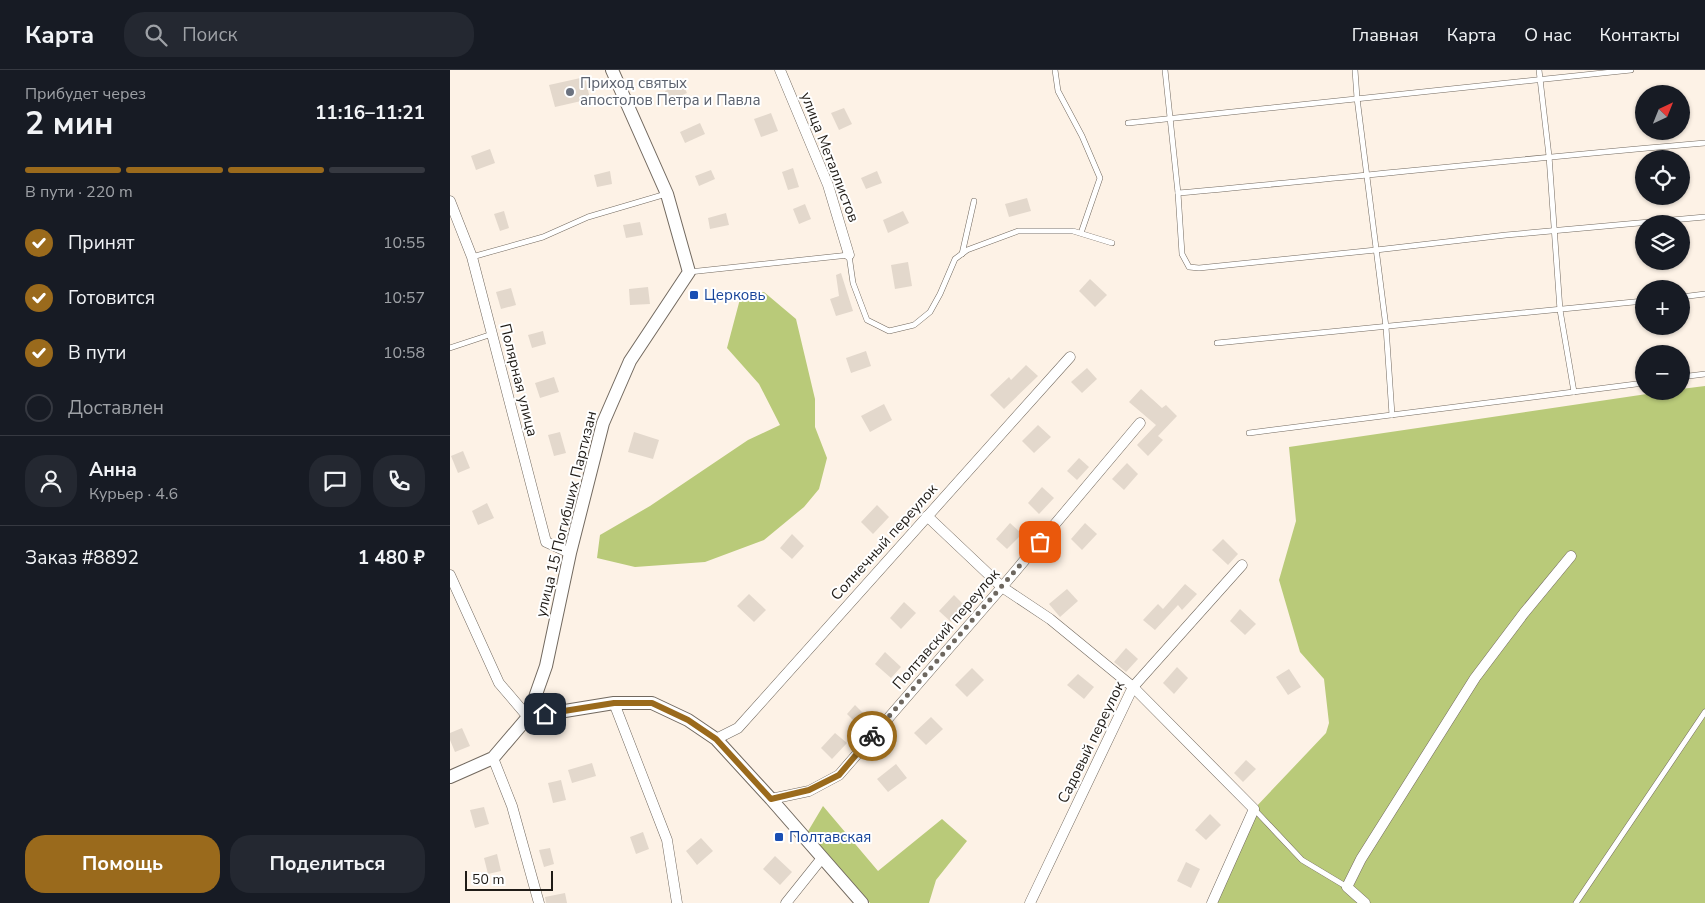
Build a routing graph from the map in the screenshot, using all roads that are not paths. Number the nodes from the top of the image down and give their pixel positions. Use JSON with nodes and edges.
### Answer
{"nodes":[{"id":1,"x":612,"y":70,"type":"edge"},
{"id":2,"x":780,"y":70,"type":"edge"},
{"id":3,"x":1055,"y":70,"type":"edge"},
{"id":4,"x":1165,"y":70,"type":"edge"},
{"id":5,"x":1355,"y":70,"type":"edge"},
{"id":6,"x":1538,"y":70,"type":"edge"},
{"id":7,"x":1631,"y":70,"type":"edge"},
{"id":8,"x":1540,"y":79,"type":"junction"},
{"id":9,"x":1357,"y":98,"type":"junction"},
{"id":10,"x":1170,"y":118,"type":"junction"},
{"id":11,"x":1128,"y":123,"type":"dead end"},
{"id":12,"x":1705,"y":143,"type":"edge"},
{"id":13,"x":1549,"y":156,"type":"junction"},
{"id":14,"x":1367,"y":176,"type":"junction"},
{"id":15,"x":1178,"y":193,"type":"junction"},
{"id":16,"x":667,"y":194,"type":"junction"},
{"id":17,"x":450,"y":201,"type":"edge"},
{"id":18,"x":974,"y":201,"type":"dead end"},
{"id":19,"x":1705,"y":217,"type":"edge"},
{"id":20,"x":1553,"y":231,"type":"junction"},
{"id":21,"x":1081,"y":233,"type":"junction"},
{"id":22,"x":1112,"y":243,"type":"dead end"},
{"id":23,"x":1376,"y":250,"type":"junction"},
{"id":24,"x":962,"y":254,"type":"junction"},
{"id":25,"x":849,"y":255,"type":"junction"},
{"id":26,"x":472,"y":257,"type":"junction"},
{"id":27,"x":689,"y":272,"type":"junction"},
{"id":28,"x":1705,"y":294,"type":"edge"},
{"id":29,"x":1690,"y":296,"type":"edge"},
{"id":30,"x":1635,"y":302,"type":"edge"},
{"id":31,"x":1560,"y":310,"type":"junction"},
{"id":32,"x":1386,"y":327,"type":"junction"},
{"id":33,"x":492,"y":334,"type":"junction"},
{"id":34,"x":1217,"y":343,"type":"dead end"},
{"id":35,"x":450,"y":348,"type":"edge"},
{"id":36,"x":1070,"y":357,"type":"dead end"},
{"id":37,"x":1705,"y":374,"type":"edge"},
{"id":38,"x":1690,"y":376,"type":"edge"},
{"id":39,"x":1635,"y":383,"type":"edge"},
{"id":40,"x":1574,"y":392,"type":"junction"},
{"id":41,"x":1392,"y":415,"type":"junction"},
{"id":42,"x":1140,"y":423,"type":"dead end"},
{"id":43,"x":1249,"y":432,"type":"dead end"},
{"id":44,"x":927,"y":516,"type":"junction"},
{"id":45,"x":570,"y":553,"type":"junction"},
{"id":46,"x":1571,"y":556,"type":"dead end"},
{"id":47,"x":1242,"y":565,"type":"dead end"},
{"id":48,"x":450,"y":574,"type":"edge"},
{"id":49,"x":1002,"y":587,"type":"junction"},
{"id":50,"x":1133,"y":687,"type":"junction"},
{"id":51,"x":614,"y":703,"type":"junction"},
{"id":52,"x":1705,"y":712,"type":"edge"},
{"id":53,"x":528,"y":717,"type":"junction"},
{"id":54,"x":716,"y":739,"type":"junction"},
{"id":55,"x":493,"y":758,"type":"junction"},
{"id":56,"x":450,"y":777,"type":"edge"},
{"id":57,"x":771,"y":799,"type":"junction"},
{"id":58,"x":1254,"y":809,"type":"junction"},
{"id":59,"x":822,"y":858,"type":"junction"},
{"id":60,"x":1347,"y":887,"type":"junction"},
{"id":61,"x":539,"y":903,"type":"edge"},
{"id":62,"x":677,"y":903,"type":"edge"},
{"id":63,"x":786,"y":903,"type":"edge"},
{"id":64,"x":862,"y":903,"type":"edge"},
{"id":65,"x":1030,"y":903,"type":"edge"},
{"id":66,"x":1212,"y":903,"type":"edge"},
{"id":67,"x":1365,"y":903,"type":"edge"},
{"id":68,"x":1576,"y":903,"type":"edge"}],
"edges":[{"from":1,"to":16,"type":"street"},
{"from":2,"to":25,"type":"street","name":"улица Металлистов"},
{"from":3,"to":21,"type":"lane"},
{"from":4,"to":10,"type":"lane"},
{"from":5,"to":9,"type":"lane"},
{"from":6,"to":8,"type":"lane"},
{"from":7,"to":8,"type":"lane"},
{"from":8,"to":9,"type":"lane"},
{"from":8,"to":13,"type":"lane"},
{"from":9,"to":10,"type":"lane"},
{"from":9,"to":14,"type":"lane"},
{"from":10,"to":11,"type":"lane"},
{"from":10,"to":15,"type":"lane"},
{"from":12,"to":13,"type":"lane"},
{"from":13,"to":14,"type":"lane"},
{"from":13,"to":20,"type":"lane"},
{"from":14,"to":15,"type":"lane"},
{"from":14,"to":23,"type":"lane"},
{"from":15,"to":23,"type":"lane"},
{"from":16,"to":26,"type":"lane"},
{"from":16,"to":27,"type":"street"},
{"from":17,"to":26,"type":"street","name":"Полярная улица"},
{"from":18,"to":24,"type":"lane"},
{"from":19,"to":20,"type":"lane"},
{"from":20,"to":23,"type":"lane"},
{"from":20,"to":31,"type":"lane"},
{"from":21,"to":22,"type":"lane"},
{"from":21,"to":24,"type":"lane"},
{"from":23,"to":32,"type":"lane"},
{"from":24,"to":25,"type":"lane"},
{"from":25,"to":27,"type":"lane"},
{"from":26,"to":33,"type":"street","name":"Полярная улица"},
{"from":27,"to":45,"type":"street","name":"улица 15 Погибших Партизан"},
{"from":28,"to":29,"type":"lane"},
{"from":30,"to":31,"type":"lane"},
{"from":31,"to":32,"type":"lane"},
{"from":31,"to":40,"type":"lane"},
{"from":32,"to":34,"type":"lane"},
{"from":32,"to":41,"type":"lane"},
{"from":33,"to":35,"type":"lane"},
{"from":33,"to":45,"type":"street","name":"Полярная улица"},
{"from":36,"to":44,"type":"street","name":"Солнечный переулок"},
{"from":37,"to":38,"type":"lane"},
{"from":39,"to":40,"type":"lane"},
{"from":40,"to":41,"type":"lane"},
{"from":41,"to":43,"type":"lane"},
{"from":42,"to":49,"type":"street","name":"Полтавский переулок"},
{"from":44,"to":49,"type":"street"},
{"from":44,"to":54,"type":"street","name":"Солнечный переулок"},
{"from":45,"to":53,"type":"street","name":"улица 15 Погибших Партизан"},
{"from":46,"to":60,"type":"street"},
{"from":47,"to":50,"type":"street","name":"Садовый переулок"},
{"from":48,"to":53,"type":"street"},
{"from":49,"to":50,"type":"street"},
{"from":49,"to":57,"type":"street","name":"Полтавский переулок"},
{"from":50,"to":58,"type":"street"},
{"from":50,"to":65,"type":"street","name":"Садовый переулок"},
{"from":51,"to":53,"type":"street"},
{"from":51,"to":54,"type":"street"},
{"from":51,"to":62,"type":"street"},
{"from":52,"to":68,"type":"lane"},
{"from":53,"to":55,"type":"street","name":"улица 15 Погибших Партизан"},
{"from":54,"to":57,"type":"street"},
{"from":55,"to":56,"type":"street","name":"улица 15 Погибших Партизан"},
{"from":55,"to":61,"type":"street"},
{"from":57,"to":59,"type":"street"},
{"from":58,"to":60,"type":"lane"},
{"from":58,"to":66,"type":"street"},
{"from":59,"to":63,"type":"street"},
{"from":59,"to":64,"type":"street"},
{"from":60,"to":67,"type":"street"}]}
